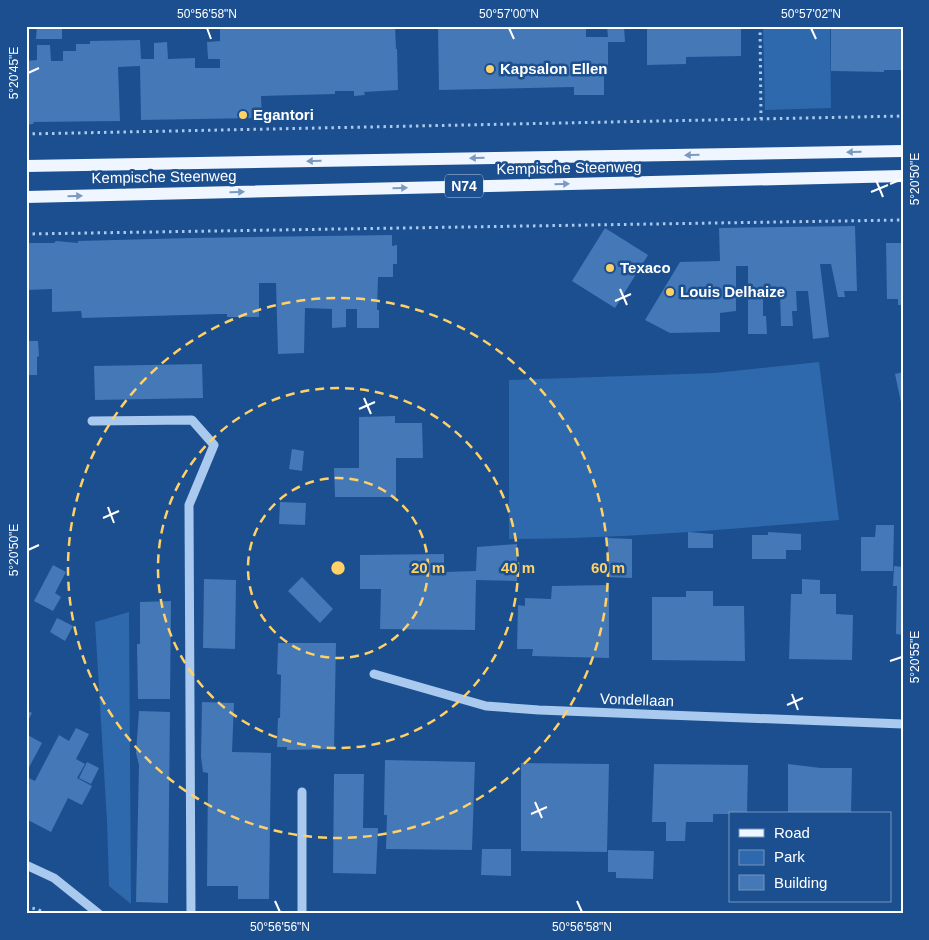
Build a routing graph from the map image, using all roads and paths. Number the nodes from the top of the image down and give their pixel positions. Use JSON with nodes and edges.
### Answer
{"nodes":[{"id":1,"x":760,"y":26,"type":"edge"},
{"id":2,"x":903,"y":116,"type":"edge"},
{"id":3,"x":761,"y":119,"type":"junction"},
{"id":4,"x":26,"y":134,"type":"edge"},
{"id":5,"x":903,"y":151,"type":"edge"},
{"id":6,"x":26,"y":166,"type":"edge"},
{"id":7,"x":903,"y":176,"type":"edge"},
{"id":8,"x":26,"y":197,"type":"edge"},
{"id":9,"x":903,"y":220,"type":"edge"},
{"id":10,"x":26,"y":234,"type":"edge"},
{"id":11,"x":92,"y":422,"type":"dead end"},
{"id":12,"x":374,"y":674,"type":"dead end"},
{"id":13,"x":903,"y":724,"type":"edge"},
{"id":14,"x":302,"y":792,"type":"dead end"},
{"id":15,"x":26,"y":864,"type":"edge"},
{"id":16,"x":26,"y":907,"type":"edge"},
{"id":17,"x":48,"y":914,"type":"edge"},
{"id":18,"x":99,"y":914,"type":"edge"},
{"id":19,"x":191,"y":914,"type":"edge"},
{"id":20,"x":302,"y":914,"type":"edge"}],
"edges":[{"from":1,"to":3,"type":"path"},
{"from":2,"to":3,"type":"path"},
{"from":3,"to":4,"type":"path"},
{"from":5,"to":6,"type":"main road","name":"Kempische Steenweg","number":"N74","one_way":true},
{"from":8,"to":7,"type":"main road","name":"Kempische Steenweg","number":"N74","one_way":true},
{"from":9,"to":10,"type":"path"},
{"from":11,"to":19,"type":"street"},
{"from":12,"to":13,"type":"street","name":"Vondellaan"},
{"from":14,"to":20,"type":"street"},
{"from":15,"to":18,"type":"street"},
{"from":16,"to":17,"type":"path"}]}
